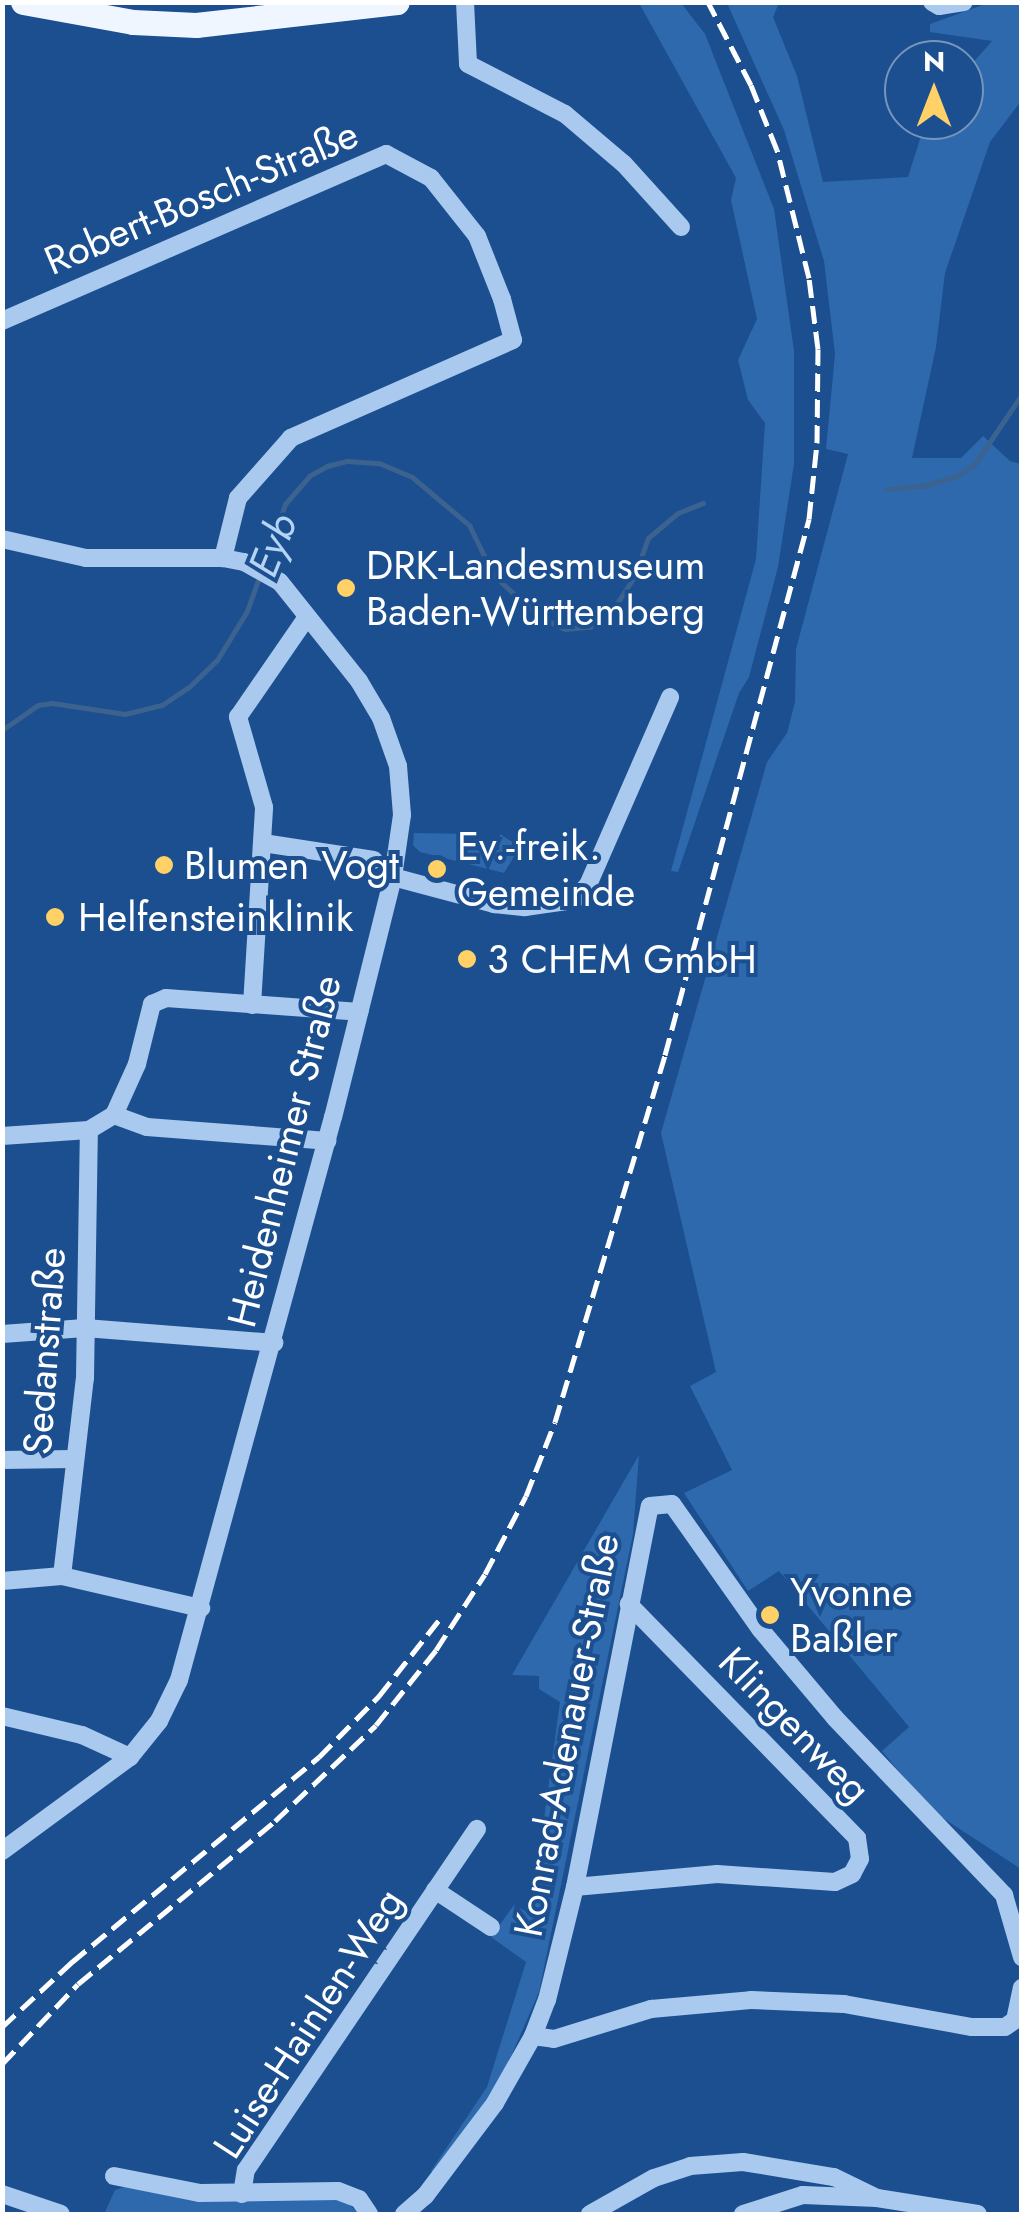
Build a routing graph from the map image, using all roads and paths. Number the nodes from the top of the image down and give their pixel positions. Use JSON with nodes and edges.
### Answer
{"nodes":[{"id":1,"x":23,"y":2,"type":"edge"},
{"id":2,"x":397,"y":2,"type":"edge"},
{"id":3,"x":464,"y":2,"type":"edge"},
{"id":4,"x":932,"y":2,"type":"edge"},
{"id":5,"x":964,"y":2,"type":"edge"},
{"id":6,"x":681,"y":228,"type":"dead end"},
{"id":7,"x":2,"y":321,"type":"edge"},
{"id":8,"x":2,"y":540,"type":"edge"},
{"id":9,"x":223,"y":558,"type":"junction"},
{"id":10,"x":307,"y":616,"type":"junction"},
{"id":11,"x":670,"y":697,"type":"dead end"},
{"id":12,"x":263,"y":843,"type":"junction"},
{"id":13,"x":374,"y":860,"type":"dead end"},
{"id":14,"x":392,"y":877,"type":"junction"},
{"id":15,"x":252,"y":1005,"type":"junction"},
{"id":16,"x":359,"y":1012,"type":"junction"},
{"id":17,"x":114,"y":1115,"type":"junction"},
{"id":18,"x":89,"y":1130,"type":"junction"},
{"id":19,"x":2,"y":1136,"type":"edge"},
{"id":20,"x":327,"y":1141,"type":"junction"},
{"id":21,"x":85,"y":1328,"type":"junction"},
{"id":22,"x":2,"y":1334,"type":"edge"},
{"id":23,"x":274,"y":1343,"type":"junction"},
{"id":24,"x":73,"y":1459,"type":"junction"},
{"id":25,"x":2,"y":1460,"type":"edge"},
{"id":26,"x":62,"y":1576,"type":"junction"},
{"id":27,"x":2,"y":1581,"type":"edge"},
{"id":28,"x":629,"y":1604,"type":"junction"},
{"id":29,"x":201,"y":1608,"type":"junction"},
{"id":30,"x":2,"y":1716,"type":"edge"},
{"id":31,"x":130,"y":1756,"type":"junction"},
{"id":32,"x":477,"y":1829,"type":"dead end"},
{"id":33,"x":2,"y":1852,"type":"edge"},
{"id":34,"x":575,"y":1886,"type":"junction"},
{"id":35,"x":435,"y":1890,"type":"junction"},
{"id":36,"x":491,"y":1927,"type":"dead end"},
{"id":37,"x":1022,"y":1957,"type":"edge"},
{"id":38,"x":1022,"y":1988,"type":"edge"},
{"id":39,"x":533,"y":2036,"type":"junction"},
{"id":40,"x":114,"y":2176,"type":"dead end"},
{"id":41,"x":2,"y":2194,"type":"edge"},
{"id":42,"x":242,"y":2194,"type":"junction"},
{"id":43,"x":877,"y":2198,"type":"junction"},
{"id":44,"x":60,"y":2214,"type":"edge"},
{"id":45,"x":369,"y":2214,"type":"edge"},
{"id":46,"x":404,"y":2214,"type":"edge"},
{"id":47,"x":590,"y":2214,"type":"edge"},
{"id":48,"x":743,"y":2214,"type":"edge"},
{"id":49,"x":978,"y":2214,"type":"edge"}],
"edges":[{"from":1,"to":2,"type":"main road"},
{"from":3,"to":6,"type":"street"},
{"from":4,"to":5,"type":"street"},
{"from":7,"to":9,"type":"street","name":"Robert-Bosch-Straße"},
{"from":8,"to":9,"type":"street","name":"Heidenheimer Straße"},
{"from":9,"to":10,"type":"street","name":"Heidenheimer Straße"},
{"from":10,"to":12,"type":"street"},
{"from":10,"to":14,"type":"street","name":"Heidenheimer Straße"},
{"from":11,"to":14,"type":"street"},
{"from":12,"to":13,"type":"street"},
{"from":12,"to":15,"type":"street"},
{"from":14,"to":16,"type":"street","name":"Heidenheimer Straße"},
{"from":15,"to":16,"type":"street"},
{"from":15,"to":17,"type":"street"},
{"from":16,"to":20,"type":"street","name":"Heidenheimer Straße"},
{"from":17,"to":18,"type":"street"},
{"from":17,"to":20,"type":"street"},
{"from":18,"to":19,"type":"street"},
{"from":18,"to":21,"type":"street","name":"Sedanstraße"},
{"from":20,"to":23,"type":"street","name":"Heidenheimer Straße"},
{"from":21,"to":22,"type":"street"},
{"from":21,"to":23,"type":"street"},
{"from":21,"to":24,"type":"street","name":"Sedanstraße"},
{"from":23,"to":29,"type":"street","name":"Heidenheimer Straße"},
{"from":24,"to":25,"type":"street"},
{"from":24,"to":26,"type":"street","name":"Sedanstraße"},
{"from":26,"to":27,"type":"street"},
{"from":26,"to":29,"type":"street"},
{"from":28,"to":34,"type":"street","name":"Konrad-Adenauer-Straße"},
{"from":28,"to":34,"type":"street","name":"Klingenweg"},
{"from":28,"to":37,"type":"street","name":"Konrad-Adenauer-Straße"},
{"from":29,"to":31,"type":"street","name":"Heidenheimer Straße"},
{"from":30,"to":31,"type":"street"},
{"from":31,"to":33,"type":"street","name":"Heidenheimer Straße"},
{"from":32,"to":35,"type":"street","name":"Luise-Hainlen-Weg"},
{"from":34,"to":39,"type":"street","name":"Konrad-Adenauer-Straße"},
{"from":35,"to":36,"type":"street","name":"Luise-Hainlen-Weg"},
{"from":35,"to":42,"type":"street","name":"Luise-Hainlen-Weg"},
{"from":38,"to":39,"type":"street"},
{"from":39,"to":46,"type":"street","name":"Konrad-Adenauer-Straße"},
{"from":40,"to":42,"type":"street","name":"Luise-Hainlen-Weg"},
{"from":41,"to":44,"type":"street"},
{"from":42,"to":45,"type":"street","name":"Luise-Hainlen-Weg"},
{"from":43,"to":47,"type":"street"},
{"from":43,"to":48,"type":"street"},
{"from":43,"to":49,"type":"street"}]}
